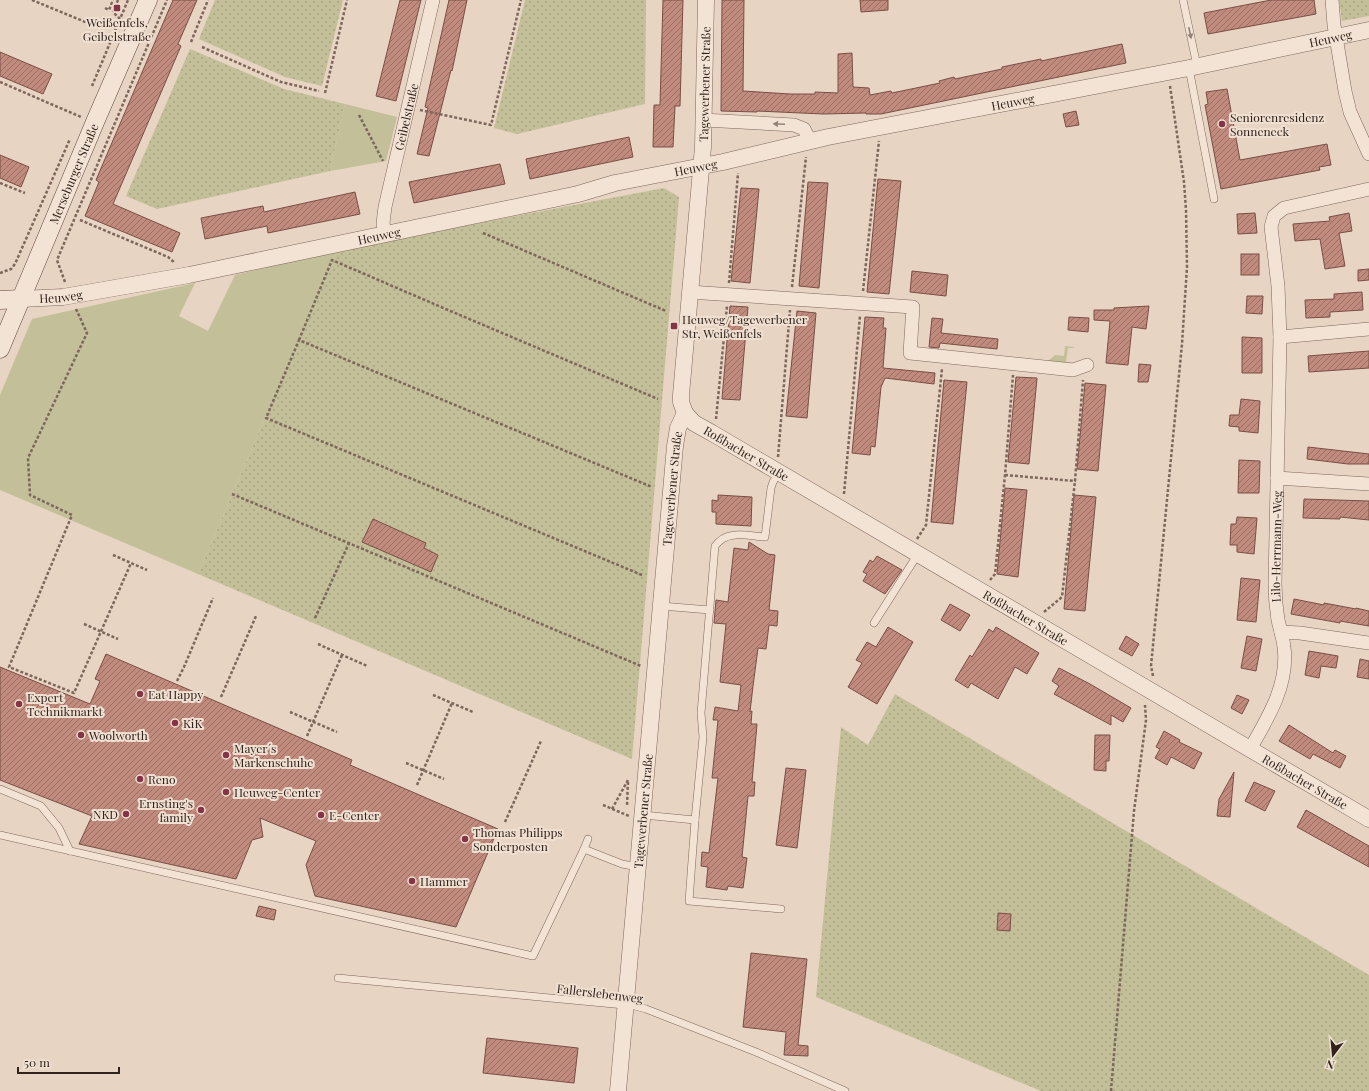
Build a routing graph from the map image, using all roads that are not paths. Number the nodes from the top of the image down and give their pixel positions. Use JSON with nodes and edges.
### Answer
{"nodes":[{"id":1,"x":148,"y":0,"type":"edge"},
{"id":2,"x":433,"y":0,"type":"edge"},
{"id":3,"x":706,"y":0,"type":"edge"},
{"id":4,"x":1183,"y":0,"type":"edge"},
{"id":5,"x":1332,"y":0,"type":"edge"},
{"id":6,"x":1369,"y":30,"type":"edge"},
{"id":7,"x":1336,"y":37,"type":"junction"},
{"id":8,"x":1193,"y":67,"type":"junction"},
{"id":9,"x":703,"y":120,"type":"junction"},
{"id":10,"x":809,"y":141,"type":"junction"},
{"id":11,"x":1369,"y":154,"type":"edge"},
{"id":12,"x":701,"y":166,"type":"junction"},
{"id":13,"x":1369,"y":189,"type":"edge"},
{"id":14,"x":1214,"y":198,"type":"dead end"},
{"id":15,"x":385,"y":234,"type":"junction"},
{"id":16,"x":689,"y":292,"type":"junction"},
{"id":17,"x":21,"y":299,"type":"junction"},
{"id":18,"x":0,"y":300,"type":"edge"},
{"id":19,"x":1369,"y":330,"type":"edge"},
{"id":20,"x":1280,"y":337,"type":"junction"},
{"id":21,"x":0,"y":349,"type":"edge"},
{"id":22,"x":1086,"y":365,"type":"road end"},
{"id":23,"x":685,"y":413,"type":"junction"},
{"id":24,"x":778,"y":472,"type":"junction"},
{"id":25,"x":1277,"y":478,"type":"junction"},
{"id":26,"x":1369,"y":484,"type":"edge"},
{"id":27,"x":914,"y":552,"type":"junction"},
{"id":28,"x":661,"y":606,"type":"junction"},
{"id":29,"x":710,"y":610,"type":"junction"},
{"id":30,"x":874,"y":623,"type":"dead end"},
{"id":31,"x":1281,"y":632,"type":"junction"},
{"id":32,"x":1369,"y":643,"type":"edge"},
{"id":33,"x":1250,"y":749,"type":"junction"},
{"id":34,"x":0,"y":789,"type":"edge"},
{"id":35,"x":643,"y":815,"type":"junction"},
{"id":36,"x":1369,"y":819,"type":"edge"},
{"id":37,"x":695,"y":820,"type":"junction"},
{"id":38,"x":0,"y":835,"type":"edge"},
{"id":39,"x":588,"y":839,"type":"dead end"},
{"id":40,"x":584,"y":849,"type":"junction"},
{"id":41,"x":70,"y":851,"type":"junction"},
{"id":42,"x":639,"y":867,"type":"junction"},
{"id":43,"x":781,"y":909,"type":"dead end"},
{"id":44,"x":338,"y":978,"type":"dead end"},
{"id":45,"x":625,"y":1005,"type":"junction"},
{"id":46,"x":618,"y":1091,"type":"edge"},
{"id":47,"x":845,"y":1091,"type":"edge"}],
"edges":[{"from":1,"to":17,"type":"main road","name":"Merseburger Straße"},
{"from":2,"to":15,"type":"street","name":"Geibelstraße"},
{"from":3,"to":9,"type":"street","name":"Tagewerbener Straße"},
{"from":4,"to":8,"type":"lane","one_way":true},
{"from":5,"to":7,"type":"street"},
{"from":6,"to":7,"type":"street","name":"Heuweg"},
{"from":7,"to":8,"type":"street","name":"Heuweg"},
{"from":7,"to":11,"type":"street"},
{"from":8,"to":10,"type":"street","name":"Heuweg"},
{"from":8,"to":14,"type":"lane"},
{"from":10,"to":9,"type":"street","one_way":true},
{"from":9,"to":12,"type":"street","name":"Tagewerbener Straße"},
{"from":10,"to":12,"type":"street","name":"Heuweg"},
{"from":12,"to":15,"type":"street","name":"Heuweg"},
{"from":12,"to":16,"type":"street","name":"Tagewerbener Straße"},
{"from":13,"to":20,"type":"street","name":"Lilo-Herrmann-Weg"},
{"from":15,"to":17,"type":"street","name":"Heuweg"},
{"from":16,"to":22,"type":"street"},
{"from":16,"to":23,"type":"street","name":"Tagewerbener Straße"},
{"from":17,"to":18,"type":"main road"},
{"from":17,"to":21,"type":"main road","name":"Merseburger Straße"},
{"from":19,"to":20,"type":"street"},
{"from":20,"to":25,"type":"street","name":"Lilo-Herrmann-Weg"},
{"from":23,"to":24,"type":"street","name":"Roßbacher Straße"},
{"from":23,"to":28,"type":"street","name":"Tagewerbener Straße"},
{"from":24,"to":27,"type":"street","name":"Roßbacher Straße"},
{"from":24,"to":29,"type":"lane"},
{"from":25,"to":26,"type":"street","name":"Lilo-Herrmann-Weg"},
{"from":25,"to":31,"type":"street","name":"Lilo-Herrmann-Weg"},
{"from":27,"to":30,"type":"lane"},
{"from":27,"to":33,"type":"street","name":"Roßbacher Straße"},
{"from":28,"to":29,"type":"lane"},
{"from":28,"to":35,"type":"street","name":"Tagewerbener Straße"},
{"from":29,"to":37,"type":"lane"},
{"from":31,"to":32,"type":"street"},
{"from":31,"to":33,"type":"street","name":"Lilo-Herrmann-Weg"},
{"from":33,"to":36,"type":"street","name":"Roßbacher Straße"},
{"from":34,"to":41,"type":"lane"},
{"from":35,"to":37,"type":"lane"},
{"from":35,"to":42,"type":"street","name":"Tagewerbener Straße"},
{"from":37,"to":43,"type":"lane"},
{"from":38,"to":41,"type":"lane"},
{"from":39,"to":40,"type":"lane"},
{"from":40,"to":41,"type":"lane"},
{"from":40,"to":42,"type":"lane"},
{"from":42,"to":45,"type":"street","name":"Tagewerbener Straße"},
{"from":44,"to":45,"type":"lane","name":"Fallerslebenweg"},
{"from":45,"to":46,"type":"street","name":"Tagewerbener Straße"},
{"from":45,"to":47,"type":"lane","name":"Fallerslebenweg"}]}
